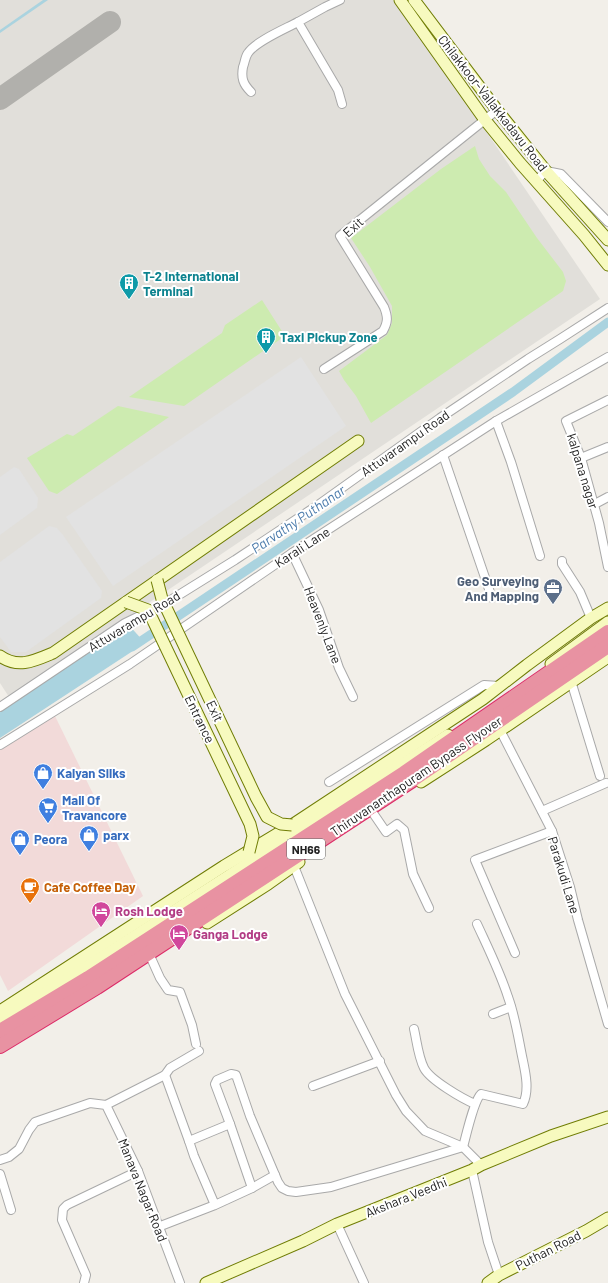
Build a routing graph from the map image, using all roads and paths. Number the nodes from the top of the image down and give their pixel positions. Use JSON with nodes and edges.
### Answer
{"nodes":[{"id":1,"x":340,"y":0,"type":"edge"},
{"id":2,"x":400,"y":0,"type":"edge"},
{"id":3,"x":414,"y":0,"type":"edge"},
{"id":4,"x":298,"y":22,"type":"junction"},
{"id":5,"x":251,"y":92,"type":"dead end"},
{"id":6,"x":342,"y":104,"type":"dead end"},
{"id":7,"x":497,"y":110,"type":"junction"},
{"id":8,"x":485,"y":120,"type":"junction"},
{"id":9,"x":546,"y":171,"type":"junction"},
{"id":10,"x":536,"y":180,"type":"junction"},
{"id":11,"x":608,"y":222,"type":"edge"},
{"id":12,"x":608,"y":240,"type":"edge"},
{"id":13,"x":608,"y":265,"type":"edge"},
{"id":14,"x":608,"y":308,"type":"edge"},
{"id":15,"x":608,"y":357,"type":"edge"},
{"id":16,"x":324,"y":369,"type":"dead end"},
{"id":17,"x":608,"y":400,"type":"edge"},
{"id":18,"x":496,"y":421,"type":"junction"},
{"id":19,"x":358,"y":441,"type":"dead end"},
{"id":20,"x":608,"y":447,"type":"edge"},
{"id":21,"x":443,"y":455,"type":"junction"},
{"id":22,"x":581,"y":458,"type":"junction"},
{"id":23,"x":608,"y":497,"type":"edge"},
{"id":24,"x":593,"y":505,"type":"junction"},
{"id":25,"x":606,"y":546,"type":"edge"},
{"id":26,"x":292,"y":553,"type":"junction"},
{"id":27,"x":540,"y":556,"type":"dead end"},
{"id":28,"x":562,"y":561,"type":"dead end"},
{"id":29,"x":608,"y":567,"type":"edge"},
{"id":30,"x":157,"y":580,"type":"junction"},
{"id":31,"x":492,"y":598,"type":"dead end"},
{"id":32,"x":126,"y":602,"type":"junction"},
{"id":33,"x":608,"y":608,"type":"edge"},
{"id":34,"x":591,"y":618,"type":"junction"},
{"id":35,"x":608,"y":622,"type":"edge"},
{"id":36,"x":608,"y":632,"type":"edge"},
{"id":37,"x":608,"y":646,"type":"edge"},
{"id":38,"x":0,"y":656,"type":"edge"},
{"id":39,"x":608,"y":657,"type":"edge"},
{"id":40,"x":571,"y":681,"type":"junction"},
{"id":41,"x":499,"y":686,"type":"junction"},
{"id":42,"x":353,"y":697,"type":"dead end"},
{"id":43,"x":0,"y":707,"type":"edge"},
{"id":44,"x":500,"y":730,"type":"junction"},
{"id":45,"x":0,"y":745,"type":"edge"},
{"id":46,"x":600,"y":776,"type":"dead end"},
{"id":47,"x":329,"y":782,"type":"dead end"},
{"id":48,"x":607,"y":784,"type":"edge"},
{"id":49,"x":542,"y":811,"type":"junction"},
{"id":50,"x":373,"y":814,"type":"junction"},
{"id":51,"x":292,"y":825,"type":"junction"},
{"id":52,"x":552,"y":831,"type":"junction"},
{"id":53,"x":249,"y":852,"type":"junction"},
{"id":54,"x":294,"y":866,"type":"junction"},
{"id":55,"x":429,"y":908,"type":"dead end"},
{"id":56,"x":477,"y":924,"type":"dead end"},
{"id":57,"x":515,"y":953,"type":"dead end"},
{"id":58,"x":151,"y":958,"type":"junction"},
{"id":59,"x":511,"y":1007,"type":"junction"},
{"id":60,"x":0,"y":1010,"type":"edge"},
{"id":61,"x":493,"y":1014,"type":"dead end"},
{"id":62,"x":0,"y":1021,"type":"edge"},
{"id":63,"x":608,"y":1024,"type":"edge"},
{"id":64,"x":414,"y":1029,"type":"dead end"},
{"id":65,"x":0,"y":1031,"type":"edge"},
{"id":66,"x":0,"y":1046,"type":"edge"},
{"id":67,"x":0,"y":1053,"type":"edge"},
{"id":68,"x":380,"y":1061,"type":"junction"},
{"id":69,"x":165,"y":1074,"type":"junction"},
{"id":70,"x":313,"y":1086,"type":"dead end"},
{"id":71,"x":475,"y":1104,"type":"junction"},
{"id":72,"x":106,"y":1105,"type":"junction"},
{"id":73,"x":608,"y":1117,"type":"edge"},
{"id":74,"x":230,"y":1124,"type":"junction"},
{"id":75,"x":189,"y":1141,"type":"junction"},
{"id":76,"x":463,"y":1147,"type":"junction"},
{"id":77,"x":0,"y":1160,"type":"edge"},
{"id":78,"x":477,"y":1168,"type":"junction"},
{"id":79,"x":138,"y":1171,"type":"junction"},
{"id":80,"x":0,"y":1174,"type":"edge"},
{"id":81,"x":275,"y":1175,"type":"junction"},
{"id":82,"x":252,"y":1188,"type":"junction"},
{"id":83,"x":214,"y":1205,"type":"junction"},
{"id":84,"x":11,"y":1210,"type":"dead end"},
{"id":85,"x":608,"y":1218,"type":"edge"},
{"id":86,"x":337,"y":1224,"type":"junction"},
{"id":87,"x":158,"y":1227,"type":"junction"},
{"id":88,"x":499,"y":1275,"type":"junction"},
{"id":89,"x":84,"y":1283,"type":"edge"},
{"id":90,"x":180,"y":1283,"type":"edge"},
{"id":91,"x":206,"y":1283,"type":"edge"},
{"id":92,"x":364,"y":1283,"type":"edge"},
{"id":93,"x":488,"y":1283,"type":"edge"}],
"edges":[{"from":1,"to":4,"type":"street"},
{"from":2,"to":8,"type":"street"},
{"from":3,"to":7,"type":"street","name":"Chilakkoor-Vallakkadavu Road"},
{"from":4,"to":5,"type":"street"},
{"from":4,"to":6,"type":"street"},
{"from":7,"to":8,"type":"street"},
{"from":7,"to":9,"type":"street","name":"Chilakkoor-Vallakkadavu Road"},
{"from":8,"to":10,"type":"street"},
{"from":8,"to":16,"type":"street","name":"Exit"},
{"from":9,"to":10,"type":"street"},
{"from":9,"to":11,"type":"street"},
{"from":9,"to":12,"type":"street","name":"Chilakkoor-Vallakkadavu Road"},
{"from":10,"to":13,"type":"street"},
{"from":14,"to":43,"type":"street","name":"Attuvarampu Road"},
{"from":15,"to":18,"type":"street","name":"Karali Lane"},
{"from":17,"to":22,"type":"street","name":"kalpana nagar"},
{"from":18,"to":21,"type":"street","name":"Karali Lane"},
{"from":18,"to":27,"type":"street"},
{"from":19,"to":30,"type":"street"},
{"from":20,"to":22,"type":"street"},
{"from":21,"to":26,"type":"street","name":"Karali Lane"},
{"from":21,"to":31,"type":"street"},
{"from":22,"to":24,"type":"street","name":"kalpana nagar"},
{"from":23,"to":24,"type":"street"},
{"from":24,"to":25,"type":"street","name":"kalpana nagar"},
{"from":25,"to":29,"type":"street","name":"kalpana nagar"},
{"from":26,"to":42,"type":"street","name":"Heavenly Lane"},
{"from":26,"to":45,"type":"street","name":"Karali Lane"},
{"from":28,"to":34,"type":"street"},
{"from":30,"to":32,"type":"street"},
{"from":30,"to":51,"type":"street","name":"Exit","bridge":true},
{"from":32,"to":38,"type":"street"},
{"from":32,"to":53,"type":"street","name":"Entrance","bridge":true},
{"from":33,"to":34,"type":"street"},
{"from":34,"to":41,"type":"street"},
{"from":35,"to":62,"type":"street"},
{"from":36,"to":65,"type":"highway","name":"Thiruvananthapuram Bypass Flyover","number":"NH66"},
{"from":37,"to":66,"type":"highway","name":"Thiruvananthapuram Bypass Flyover","number":"NH66"},
{"from":39,"to":40,"type":"street"},
{"from":40,"to":44,"type":"street"},
{"from":40,"to":46,"type":"street"},
{"from":41,"to":47,"type":"street"},
{"from":41,"to":51,"type":"street"},
{"from":44,"to":49,"type":"street"},
{"from":44,"to":50,"type":"street"},
{"from":48,"to":49,"type":"street"},
{"from":49,"to":52,"type":"street"},
{"from":50,"to":54,"type":"street"},
{"from":50,"to":55,"type":"street"},
{"from":51,"to":53,"type":"street"},
{"from":52,"to":57,"type":"street","name":"Parakudi Lane"},
{"from":52,"to":63,"type":"street","name":"Parakudi Lane"},
{"from":53,"to":60,"type":"street"},
{"from":54,"to":58,"type":"street"},
{"from":54,"to":68,"type":"street"},
{"from":56,"to":59,"type":"street"},
{"from":58,"to":67,"type":"street"},
{"from":58,"to":69,"type":"street"},
{"from":59,"to":61,"type":"street"},
{"from":59,"to":71,"type":"street"},
{"from":64,"to":71,"type":"street"},
{"from":68,"to":70,"type":"street"},
{"from":68,"to":76,"type":"street"},
{"from":69,"to":72,"type":"street"},
{"from":69,"to":75,"type":"street"},
{"from":71,"to":76,"type":"street"},
{"from":72,"to":77,"type":"street"},
{"from":72,"to":79,"type":"street","name":"Manava Nagar Road"},
{"from":73,"to":78,"type":"street","name":"Akshara Veedhi"},
{"from":74,"to":75,"type":"street"},
{"from":74,"to":81,"type":"street"},
{"from":74,"to":82,"type":"street"},
{"from":75,"to":83,"type":"street"},
{"from":76,"to":78,"type":"street"},
{"from":76,"to":81,"type":"street"},
{"from":78,"to":86,"type":"street","name":"Akshara Veedhi"},
{"from":78,"to":88,"type":"street"},
{"from":79,"to":87,"type":"street","name":"Manava Nagar Road"},
{"from":79,"to":89,"type":"street"},
{"from":80,"to":84,"type":"street"},
{"from":81,"to":82,"type":"street"},
{"from":82,"to":83,"type":"street"},
{"from":83,"to":87,"type":"street"},
{"from":85,"to":88,"type":"street","name":"Puthan Road"},
{"from":86,"to":91,"type":"street","name":"Akshara Veedhi"},
{"from":86,"to":92,"type":"street"},
{"from":87,"to":90,"type":"street","name":"Manava Nagar Road"},
{"from":88,"to":93,"type":"street","name":"Puthan Road"}]}
